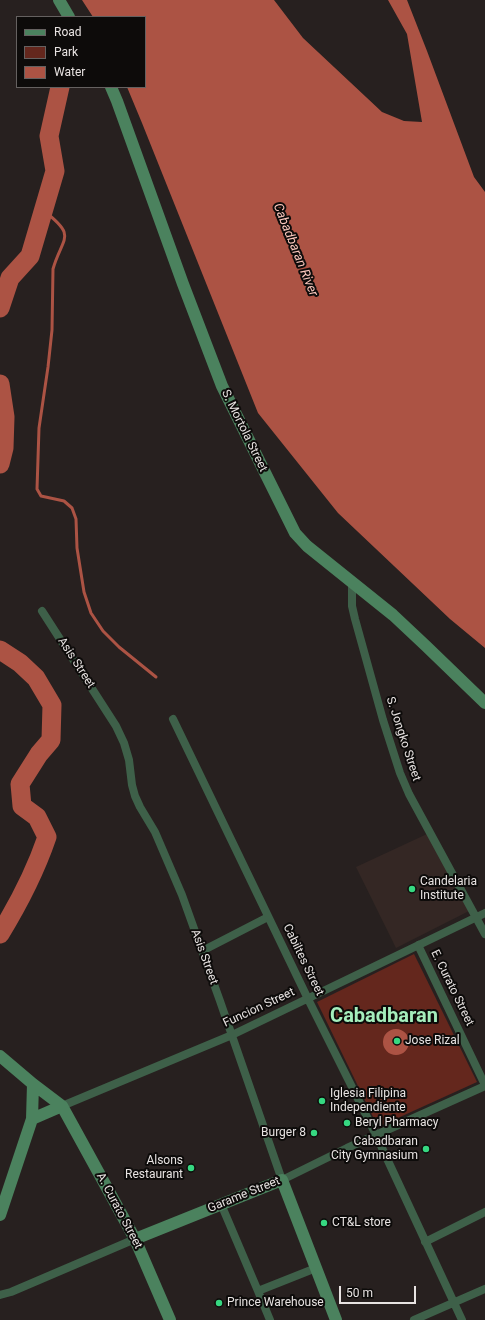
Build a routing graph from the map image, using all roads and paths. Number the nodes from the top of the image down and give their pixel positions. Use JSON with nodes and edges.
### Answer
{"nodes":[{"id":1,"x":59,"y":0,"type":"edge"},
{"id":2,"x":68,"y":16,"type":"edge"},
{"id":3,"x":110,"y":88,"type":"edge"},
{"id":4,"x":352,"y":582,"type":"junction"},
{"id":5,"x":42,"y":611,"type":"dead end"},
{"id":6,"x":485,"y":703,"type":"edge"},
{"id":7,"x":173,"y":719,"type":"dead end"},
{"id":8,"x":485,"y":914,"type":"edge"},
{"id":9,"x":268,"y":917,"type":"junction"},
{"id":10,"x":477,"y":918,"type":"junction"},
{"id":11,"x":485,"y":934,"type":"edge"},
{"id":12,"x":418,"y":945,"type":"junction"},
{"id":13,"x":202,"y":951,"type":"junction"},
{"id":14,"x":308,"y":999,"type":"junction"},
{"id":15,"x":232,"y":1035,"type":"junction"},
{"id":16,"x":0,"y":1056,"type":"edge"},
{"id":17,"x":33,"y":1084,"type":"junction"},
{"id":18,"x":485,"y":1086,"type":"edge"},
{"id":19,"x":62,"y":1106,"type":"junction"},
{"id":20,"x":32,"y":1119,"type":"junction"},
{"id":21,"x":376,"y":1135,"type":"junction"},
{"id":22,"x":282,"y":1180,"type":"junction"},
{"id":23,"x":222,"y":1204,"type":"junction"},
{"id":24,"x":485,"y":1212,"type":"edge"},
{"id":25,"x":0,"y":1215,"type":"edge"},
{"id":26,"x":135,"y":1239,"type":"junction"},
{"id":27,"x":425,"y":1242,"type":"junction"},
{"id":28,"x":316,"y":1268,"type":"junction"},
{"id":29,"x":485,"y":1289,"type":"edge"},
{"id":30,"x":258,"y":1292,"type":"junction"},
{"id":31,"x":0,"y":1295,"type":"edge"},
{"id":32,"x":454,"y":1303,"type":"junction"},
{"id":33,"x":170,"y":1320,"type":"edge"},
{"id":34,"x":270,"y":1320,"type":"edge"},
{"id":35,"x":336,"y":1320,"type":"edge"},
{"id":36,"x":414,"y":1320,"type":"edge"},
{"id":37,"x":462,"y":1320,"type":"edge"}],
"edges":[{"from":1,"to":2,"type":"street"},
{"from":3,"to":4,"type":"street","name":"S. Mortola Street"},
{"from":4,"to":6,"type":"street","name":"S. Mortola Street"},
{"from":4,"to":10,"type":"street","name":"S. Jongko Street"},
{"from":5,"to":13,"type":"street","name":"Asis Street"},
{"from":7,"to":9,"type":"street","name":"Cabiltes Street"},
{"from":8,"to":10,"type":"street","name":"Funcion Street"},
{"from":9,"to":13,"type":"street"},
{"from":9,"to":14,"type":"street","name":"Cabiltes Street"},
{"from":10,"to":11,"type":"street","name":"S. Jongko Street"},
{"from":10,"to":12,"type":"street","name":"Funcion Street"},
{"from":12,"to":14,"type":"street","name":"Funcion Street"},
{"from":12,"to":18,"type":"street","name":"E. Curato Street"},
{"from":13,"to":15,"type":"street","name":"Asis Street"},
{"from":14,"to":15,"type":"street","name":"Funcion Street"},
{"from":14,"to":21,"type":"street","name":"Cabiltes Street"},
{"from":15,"to":19,"type":"street","name":"Funcion Street"},
{"from":15,"to":22,"type":"street","name":"Asis Street"},
{"from":16,"to":17,"type":"street"},
{"from":17,"to":19,"type":"street"},
{"from":17,"to":20,"type":"street"},
{"from":18,"to":21,"type":"street","name":"Garame Street"},
{"from":19,"to":20,"type":"street"},
{"from":19,"to":26,"type":"street","name":"A. Curato Street"},
{"from":20,"to":25,"type":"street"},
{"from":21,"to":22,"type":"street","name":"Garame Street"},
{"from":21,"to":27,"type":"street","name":"Cabiltes Street"},
{"from":22,"to":23,"type":"street","name":"Garame Street"},
{"from":22,"to":28,"type":"street","name":"Asis Street"},
{"from":23,"to":26,"type":"street","name":"Garame Street"},
{"from":23,"to":30,"type":"street"},
{"from":24,"to":27,"type":"street"},
{"from":26,"to":31,"type":"street","name":"Garame Street"},
{"from":26,"to":33,"type":"street","name":"A. Curato Street"},
{"from":27,"to":32,"type":"street","name":"Cabiltes Street"},
{"from":28,"to":30,"type":"street"},
{"from":28,"to":35,"type":"street","name":"Asis Street"},
{"from":29,"to":32,"type":"street"},
{"from":30,"to":34,"type":"street"},
{"from":32,"to":36,"type":"street"},
{"from":32,"to":37,"type":"street","name":"Cabiltes Street"}]}
